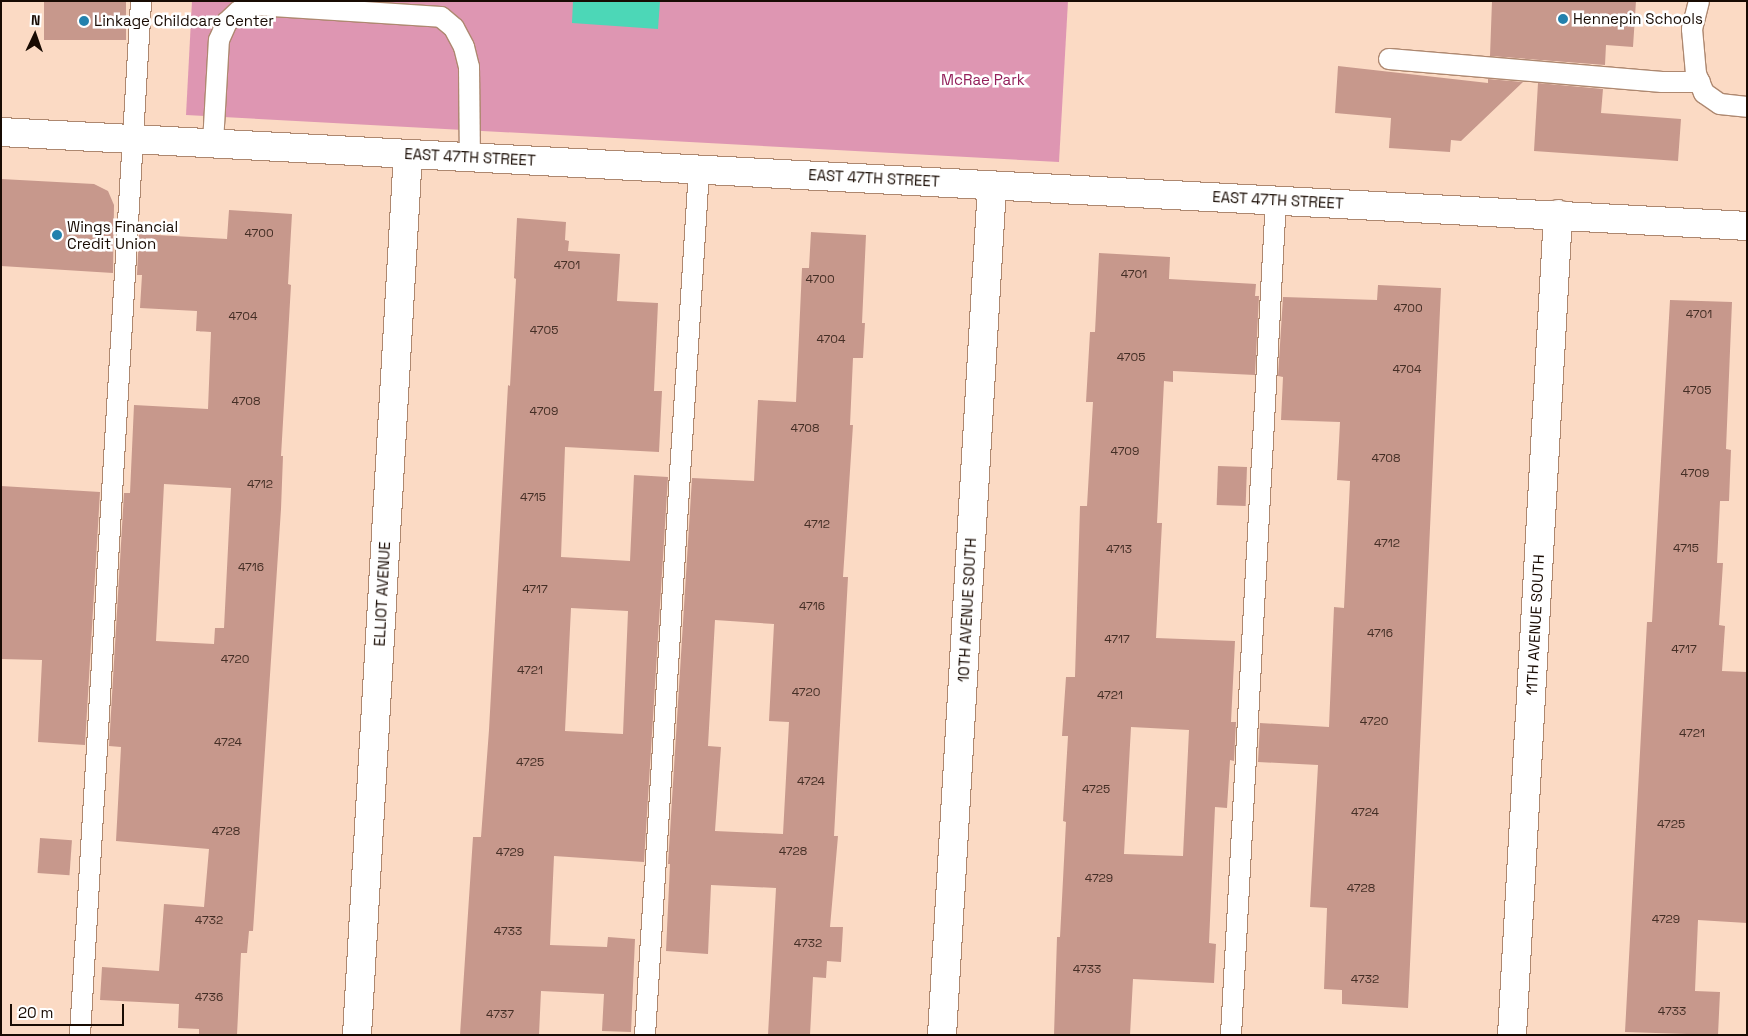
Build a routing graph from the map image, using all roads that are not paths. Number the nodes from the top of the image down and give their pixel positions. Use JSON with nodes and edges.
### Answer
{"nodes":[{"id":1,"x":141,"y":1,"type":"edge"},
{"id":2,"x":1699,"y":1,"type":"edge"},
{"id":3,"x":1389,"y":59,"type":"dead end"},
{"id":4,"x":1700,"y":82,"type":"junction"},
{"id":5,"x":1747,"y":107,"type":"edge"},
{"id":6,"x":1,"y":132,"type":"edge"},
{"id":7,"x":132,"y":139,"type":"junction"},
{"id":8,"x":213,"y":143,"type":"junction"},
{"id":9,"x":408,"y":154,"type":"junction"},
{"id":10,"x":470,"y":158,"type":"junction"},
{"id":11,"x":699,"y":169,"type":"junction"},
{"id":12,"x":992,"y":185,"type":"junction"},
{"id":13,"x":1276,"y":200,"type":"junction"},
{"id":14,"x":1558,"y":214,"type":"junction"},
{"id":15,"x":1747,"y":226,"type":"edge"},
{"id":16,"x":80,"y":1035,"type":"edge"},
{"id":17,"x":357,"y":1035,"type":"edge"},
{"id":18,"x":645,"y":1035,"type":"edge"},
{"id":19,"x":942,"y":1035,"type":"edge"},
{"id":20,"x":1231,"y":1035,"type":"edge"},
{"id":21,"x":1512,"y":1035,"type":"edge"}],
"edges":[{"from":1,"to":7,"type":"lane"},
{"from":2,"to":4,"type":"lane"},
{"from":3,"to":4,"type":"lane"},
{"from":4,"to":5,"type":"lane"},
{"from":6,"to":7,"type":"street","name":"EAST 47TH STREET"},
{"from":7,"to":8,"type":"street","name":"EAST 47TH STREET"},
{"from":7,"to":16,"type":"lane"},
{"from":8,"to":9,"type":"street","name":"EAST 47TH STREET"},
{"from":8,"to":10,"type":"lane"},
{"from":9,"to":10,"type":"street","name":"EAST 47TH STREET"},
{"from":9,"to":17,"type":"street","name":"ELLIOT AVENUE"},
{"from":10,"to":11,"type":"street","name":"EAST 47TH STREET"},
{"from":11,"to":12,"type":"street","name":"EAST 47TH STREET"},
{"from":11,"to":18,"type":"lane"},
{"from":12,"to":13,"type":"street","name":"EAST 47TH STREET"},
{"from":12,"to":19,"type":"street","name":"10TH AVENUE SOUTH"},
{"from":13,"to":14,"type":"street","name":"EAST 47TH STREET"},
{"from":13,"to":20,"type":"lane"},
{"from":14,"to":15,"type":"street","name":"EAST 47TH STREET"},
{"from":14,"to":21,"type":"street","name":"11TH AVENUE SOUTH"}]}
